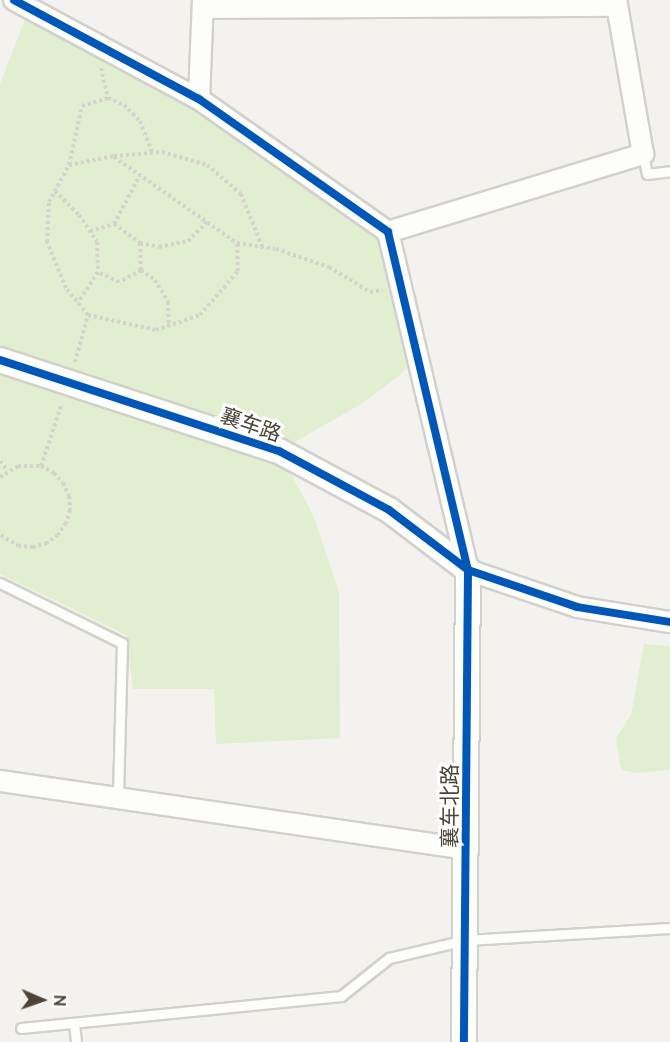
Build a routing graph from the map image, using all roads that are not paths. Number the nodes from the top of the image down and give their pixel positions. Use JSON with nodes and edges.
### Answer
{"nodes":[{"id":1,"x":14,"y":0,"type":"edge"},
{"id":2,"x":616,"y":3,"type":"edge"},
{"id":3,"x":203,"y":4,"type":"edge"},
{"id":4,"x":200,"y":99,"type":"junction"},
{"id":5,"x":644,"y":154,"type":"junction"},
{"id":6,"x":670,"y":171,"type":"edge"},
{"id":7,"x":388,"y":232,"type":"junction"},
{"id":8,"x":0,"y":360,"type":"edge"},
{"id":9,"x":468,"y":570,"type":"junction"},
{"id":10,"x":0,"y":583,"type":"edge"},
{"id":11,"x":670,"y":622,"type":"edge"},
{"id":12,"x":0,"y":781,"type":"edge"},
{"id":13,"x":118,"y":799,"type":"junction"},
{"id":14,"x":466,"y":849,"type":"junction"},
{"id":15,"x":670,"y":928,"type":"edge"},
{"id":16,"x":466,"y":940,"type":"junction"},
{"id":17,"x":74,"y":1023,"type":"junction"},
{"id":18,"x":21,"y":1028,"type":"dead end"},
{"id":19,"x":76,"y":1042,"type":"edge"},
{"id":20,"x":464,"y":1042,"type":"edge"}],
"edges":[{"from":1,"to":4,"type":"street"},
{"from":2,"to":3,"type":"street"},
{"from":2,"to":5,"type":"street"},
{"from":3,"to":4,"type":"street"},
{"from":4,"to":7,"type":"street"},
{"from":5,"to":6,"type":"lane"},
{"from":5,"to":7,"type":"street"},
{"from":7,"to":9,"type":"street"},
{"from":8,"to":9,"type":"street","name":"襄车路"},
{"from":9,"to":11,"type":"street"},
{"from":9,"to":14,"type":"street","name":"襄车北路"},
{"from":10,"to":13,"type":"lane"},
{"from":12,"to":13,"type":"street"},
{"from":13,"to":14,"type":"street"},
{"from":14,"to":16,"type":"street","name":"襄车北路"},
{"from":15,"to":16,"type":"lane"},
{"from":16,"to":17,"type":"lane"},
{"from":16,"to":20,"type":"street","name":"襄车北路"},
{"from":17,"to":18,"type":"lane"},
{"from":17,"to":19,"type":"lane"}]}
